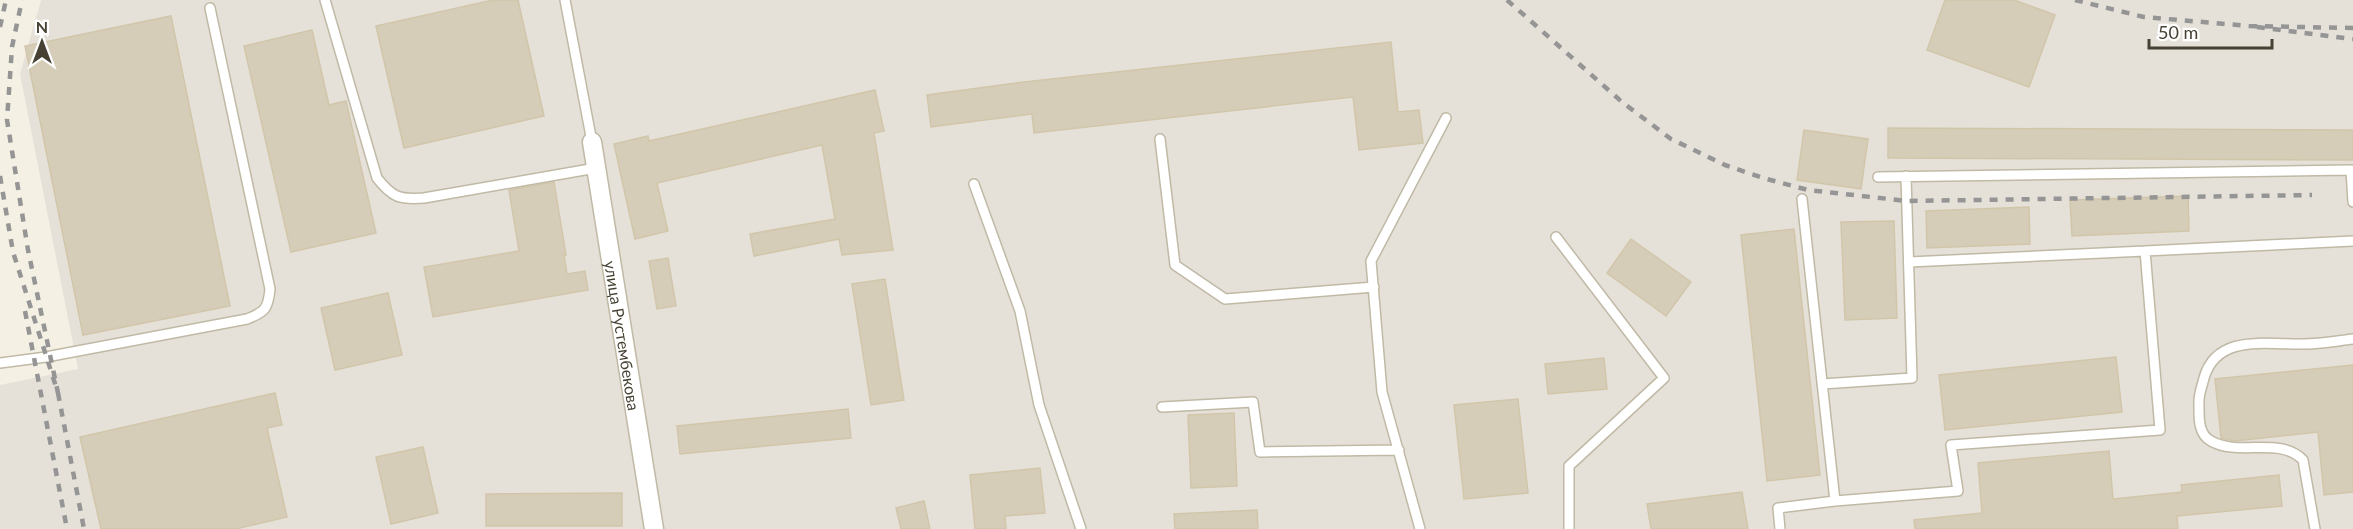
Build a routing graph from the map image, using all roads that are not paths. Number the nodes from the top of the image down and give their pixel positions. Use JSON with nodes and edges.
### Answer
{"nodes":[{"id":1,"x":325,"y":0,"type":"edge"},
{"id":2,"x":565,"y":0,"type":"edge"},
{"id":3,"x":210,"y":8,"type":"dead end"},
{"id":4,"x":1446,"y":118,"type":"dead end"},
{"id":5,"x":1160,"y":139,"type":"dead end"},
{"id":6,"x":592,"y":142,"type":"joint"},
{"id":7,"x":596,"y":168,"type":"junction"},
{"id":8,"x":1906,"y":176,"type":"junction"},
{"id":9,"x":1878,"y":177,"type":"dead end"},
{"id":10,"x":974,"y":184,"type":"dead end"},
{"id":11,"x":1802,"y":199,"type":"dead end"},
{"id":12,"x":2353,"y":202,"type":"edge"},
{"id":13,"x":1556,"y":237,"type":"dead end"},
{"id":14,"x":2353,"y":241,"type":"edge"},
{"id":15,"x":2145,"y":251,"type":"junction"},
{"id":16,"x":1909,"y":262,"type":"junction"},
{"id":17,"x":1374,"y":287,"type":"junction"},
{"id":18,"x":2353,"y":339,"type":"edge"},
{"id":19,"x":0,"y":363,"type":"edge"},
{"id":20,"x":1822,"y":384,"type":"junction"},
{"id":21,"x":1162,"y":407,"type":"dead end"},
{"id":22,"x":1399,"y":450,"type":"junction"},
{"id":23,"x":1835,"y":501,"type":"junction"},
{"id":24,"x":654,"y":529,"type":"edge"},
{"id":25,"x":1081,"y":529,"type":"edge"},
{"id":26,"x":1420,"y":529,"type":"edge"},
{"id":27,"x":1569,"y":529,"type":"edge"},
{"id":28,"x":1780,"y":529,"type":"edge"},
{"id":29,"x":2315,"y":529,"type":"edge"}],
"edges":[{"from":1,"to":7,"type":"lane"},
{"from":2,"to":6,"type":"lane"},
{"from":3,"to":19,"type":"lane"},
{"from":4,"to":17,"type":"lane"},
{"from":5,"to":17,"type":"lane"},
{"from":6,"to":7,"type":"street","name":"улица Рустембекова"},
{"from":7,"to":24,"type":"street","name":"улица Рустембекова"},
{"from":8,"to":9,"type":"lane"},
{"from":8,"to":12,"type":"lane"},
{"from":8,"to":16,"type":"lane"},
{"from":10,"to":25,"type":"lane"},
{"from":11,"to":20,"type":"lane"},
{"from":13,"to":27,"type":"lane"},
{"from":14,"to":15,"type":"lane"},
{"from":15,"to":16,"type":"lane"},
{"from":15,"to":23,"type":"lane"},
{"from":16,"to":20,"type":"lane"},
{"from":17,"to":22,"type":"lane"},
{"from":18,"to":29,"type":"lane"},
{"from":20,"to":23,"type":"lane"},
{"from":21,"to":22,"type":"lane"},
{"from":22,"to":26,"type":"lane"},
{"from":23,"to":28,"type":"lane"}]}
